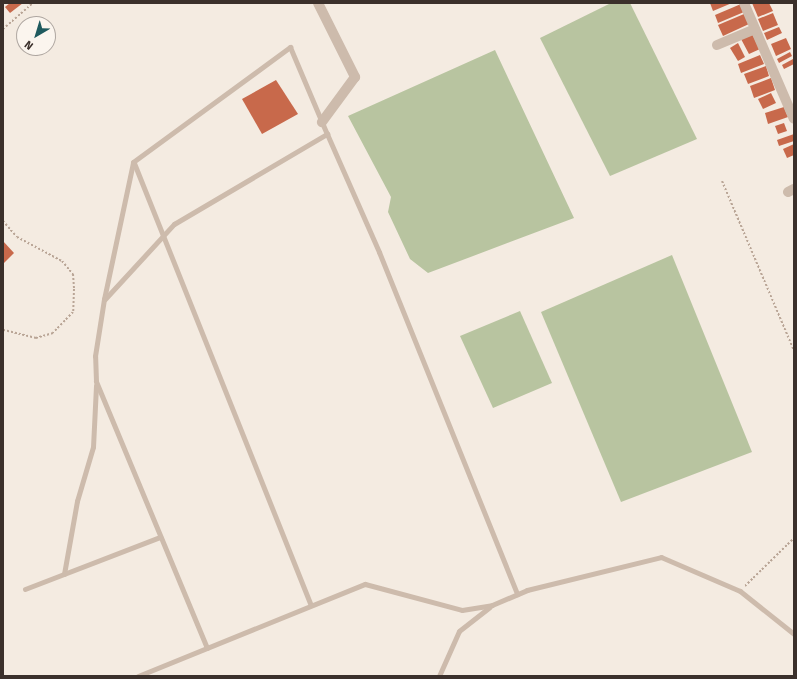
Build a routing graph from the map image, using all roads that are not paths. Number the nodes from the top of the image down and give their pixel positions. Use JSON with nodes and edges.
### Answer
{"nodes":[{"id":1,"x":318,"y":3,"type":"edge"},
{"id":2,"x":744,"y":3,"type":"edge"},
{"id":3,"x":755,"y":29,"type":"junction"},
{"id":4,"x":717,"y":45,"type":"dead end"},
{"id":5,"x":794,"y":119,"type":"edge"},
{"id":6,"x":322,"y":122,"type":"junction"},
{"id":7,"x":327,"y":134,"type":"junction"},
{"id":8,"x":133,"y":162,"type":"junction"},
{"id":9,"x":162,"y":237,"type":"junction"},
{"id":10,"x":104,"y":299,"type":"junction"},
{"id":11,"x":96,"y":381,"type":"junction"},
{"id":12,"x":160,"y":536,"type":"junction"},
{"id":13,"x":64,"y":574,"type":"junction"},
{"id":14,"x":25,"y":589,"type":"dead end"},
{"id":15,"x":517,"y":594,"type":"junction"},
{"id":16,"x":311,"y":605,"type":"junction"},
{"id":17,"x":492,"y":605,"type":"junction"},
{"id":18,"x":794,"y":634,"type":"edge"},
{"id":19,"x":207,"y":648,"type":"junction"},
{"id":20,"x":138,"y":676,"type":"edge"},
{"id":21,"x":439,"y":676,"type":"edge"}],
"edges":[{"from":1,"to":6,"type":"street"},
{"from":2,"to":3,"type":"street"},
{"from":3,"to":4,"type":"street"},
{"from":3,"to":5,"type":"street"},
{"from":6,"to":7,"type":"lane"},
{"from":6,"to":8,"type":"lane"},
{"from":7,"to":9,"type":"lane"},
{"from":7,"to":15,"type":"lane"},
{"from":8,"to":9,"type":"lane"},
{"from":8,"to":10,"type":"lane"},
{"from":9,"to":10,"type":"lane"},
{"from":9,"to":16,"type":"lane"},
{"from":10,"to":11,"type":"lane"},
{"from":11,"to":12,"type":"lane"},
{"from":11,"to":13,"type":"lane"},
{"from":12,"to":13,"type":"lane"},
{"from":12,"to":19,"type":"lane"},
{"from":13,"to":14,"type":"lane"},
{"from":15,"to":17,"type":"lane"},
{"from":15,"to":18,"type":"lane"},
{"from":16,"to":17,"type":"lane"},
{"from":16,"to":19,"type":"lane"},
{"from":17,"to":21,"type":"lane"},
{"from":19,"to":20,"type":"lane"}]}
